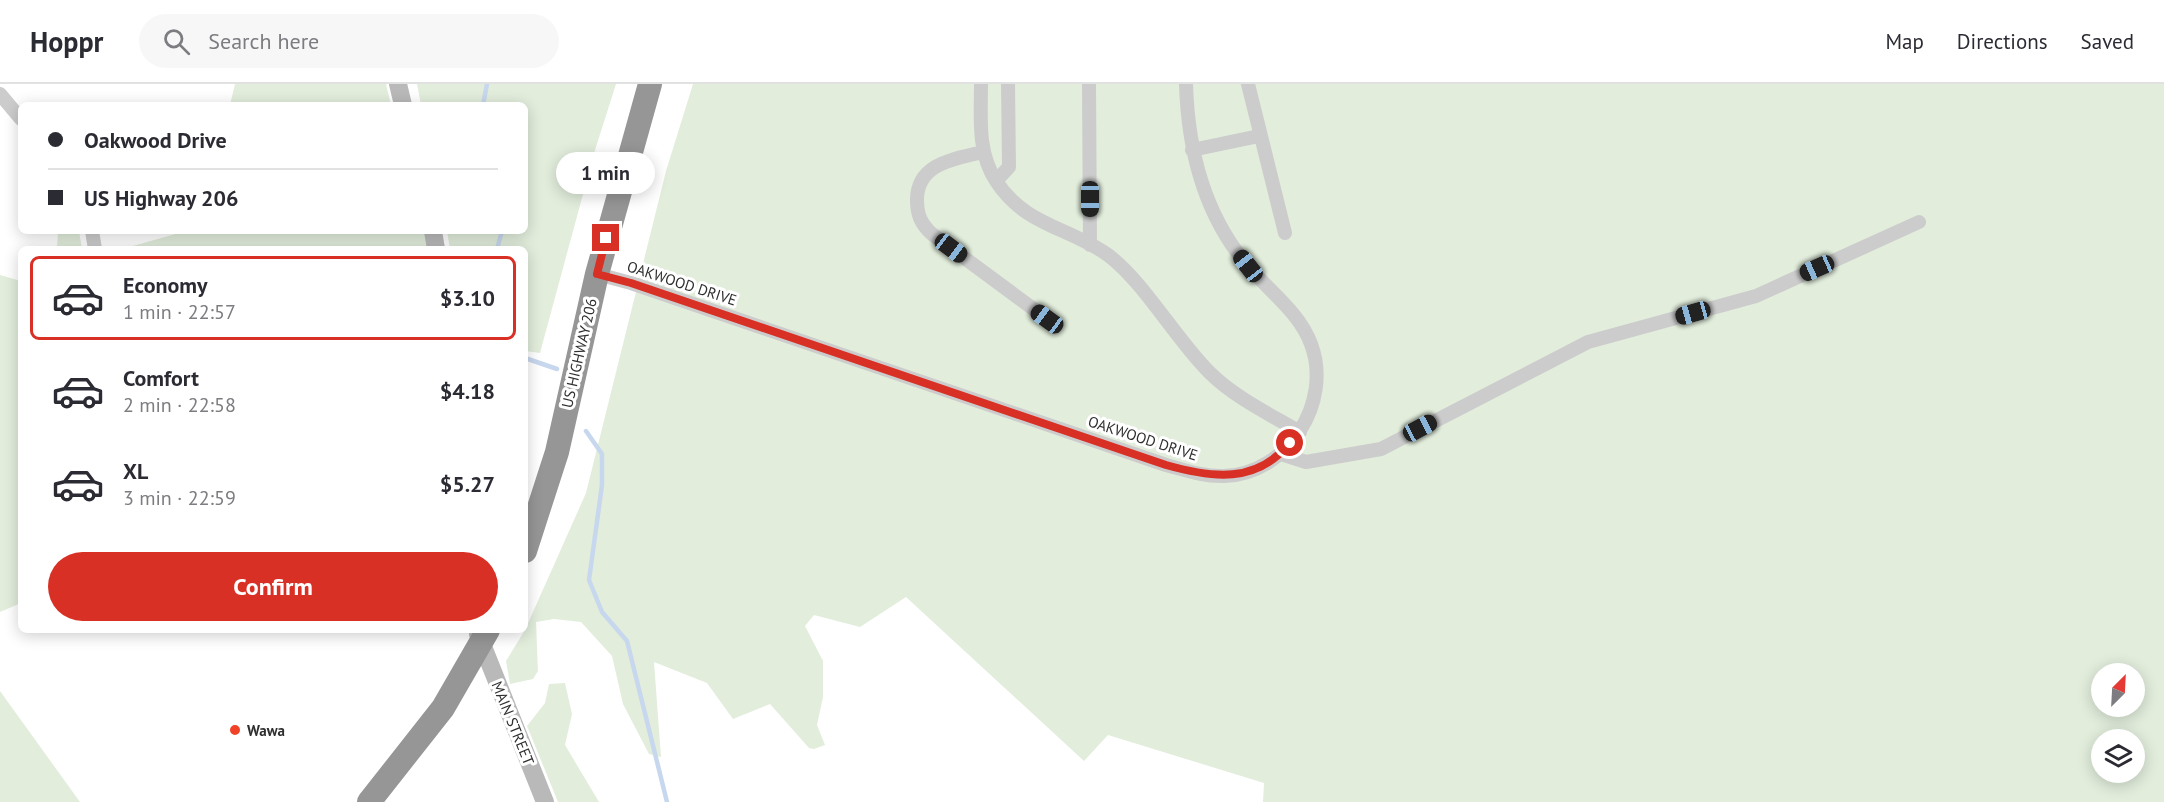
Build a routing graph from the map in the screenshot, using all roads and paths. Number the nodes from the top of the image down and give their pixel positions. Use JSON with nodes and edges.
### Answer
{"nodes":[{"id":1,"x":398,"y":84,"type":"edge"},
{"id":2,"x":650,"y":84,"type":"edge"},
{"id":3,"x":981,"y":84,"type":"edge"},
{"id":4,"x":1008,"y":84,"type":"edge"},
{"id":5,"x":1089,"y":84,"type":"edge"},
{"id":6,"x":1186,"y":84,"type":"edge"},
{"id":7,"x":1248,"y":84,"type":"edge"},
{"id":8,"x":0,"y":94,"type":"edge"},
{"id":9,"x":402,"y":102,"type":"edge"},
{"id":10,"x":18,"y":115,"type":"edge"},
{"id":11,"x":1259,"y":136,"type":"junction"},
{"id":12,"x":1192,"y":150,"type":"junction"},
{"id":13,"x":983,"y":152,"type":"junction"},
{"id":14,"x":996,"y":181,"type":"junction"},
{"id":15,"x":1919,"y":222,"type":"dead end"},
{"id":16,"x":1285,"y":233,"type":"dead end"},
{"id":17,"x":1090,"y":245,"type":"junction"},
{"id":18,"x":597,"y":274,"type":"junction"},
{"id":19,"x":1047,"y":319,"type":"dead end"},
{"id":20,"x":1299,"y":432,"type":"junction"},
{"id":21,"x":1281,"y":454,"type":"junction"},
{"id":22,"x":528,"y":542,"type":"edge"},
{"id":23,"x":482,"y":634,"type":"edge"},
{"id":24,"x":369,"y":802,"type":"edge"},
{"id":25,"x":545,"y":802,"type":"edge"}],
"edges":[{"from":1,"to":9,"type":"main road"},
{"from":2,"to":18,"type":"highway","name":"US HIGHWAY 206"},
{"from":3,"to":13,"type":"street"},
{"from":4,"to":14,"type":"street"},
{"from":5,"to":17,"type":"street"},
{"from":6,"to":12,"type":"street","name":"OAKWOOD DRIVE"},
{"from":7,"to":11,"type":"street"},
{"from":8,"to":10,"type":"street"},
{"from":11,"to":12,"type":"street"},
{"from":11,"to":16,"type":"street"},
{"from":12,"to":20,"type":"street","name":"OAKWOOD DRIVE"},
{"from":13,"to":14,"type":"street"},
{"from":13,"to":19,"type":"street"},
{"from":14,"to":17,"type":"street"},
{"from":15,"to":21,"type":"street"},
{"from":17,"to":20,"type":"street"},
{"from":18,"to":21,"type":"street","name":"OAKWOOD DRIVE"},
{"from":18,"to":22,"type":"highway","name":"US HIGHWAY 206"},
{"from":20,"to":21,"type":"street","name":"OAKWOOD DRIVE"},
{"from":23,"to":24,"type":"highway"},
{"from":23,"to":25,"type":"main road","name":"MAIN STREET"}]}
